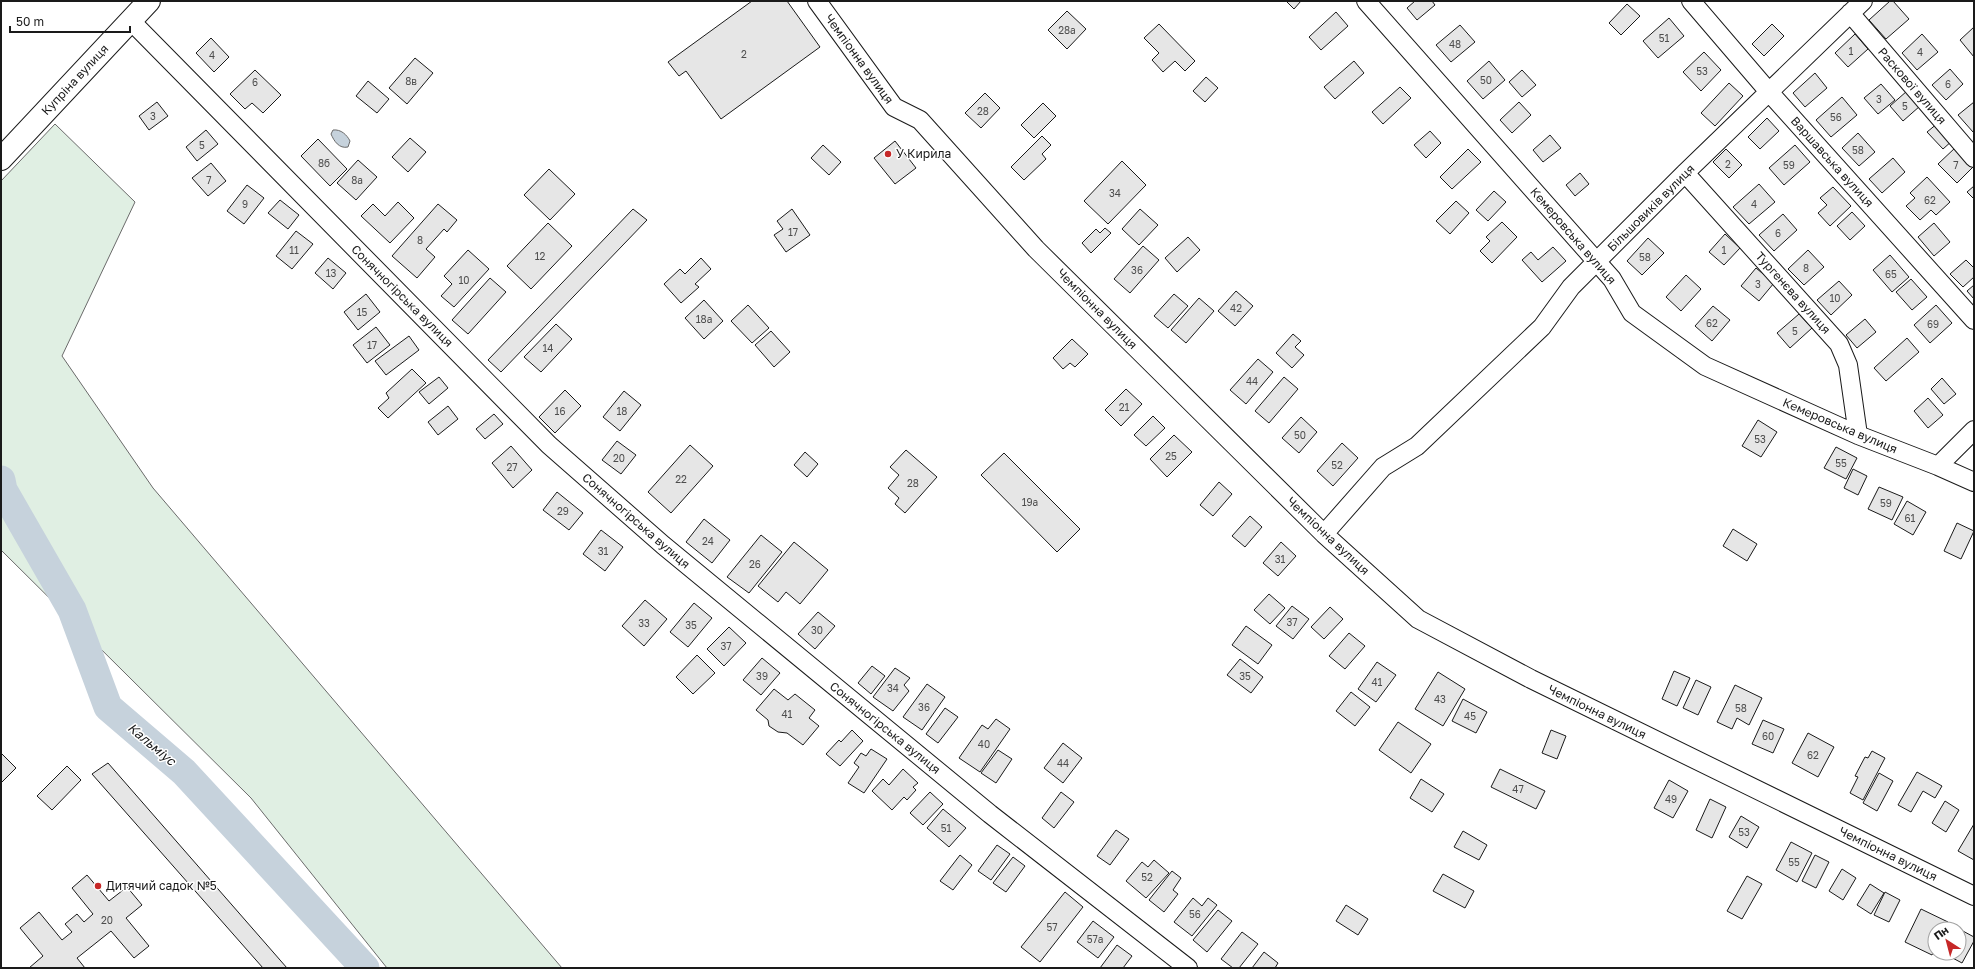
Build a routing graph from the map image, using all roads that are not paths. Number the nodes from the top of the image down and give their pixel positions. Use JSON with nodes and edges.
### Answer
{"nodes":[{"id":1,"x":149,"y":1,"type":"edge"},
{"id":2,"x":817,"y":1,"type":"edge"},
{"id":3,"x":1366,"y":1,"type":"edge"},
{"id":4,"x":1691,"y":1,"type":"edge"},
{"id":5,"x":1863,"y":1,"type":"edge"},
{"id":6,"x":1850,"y":13,"type":"junction"},
{"id":7,"x":130,"y":20,"type":"junction"},
{"id":8,"x":1769,"y":92,"type":"junction"},
{"id":9,"x":2,"y":157,"type":"edge"},
{"id":10,"x":1974,"y":158,"type":"edge"},
{"id":11,"x":1685,"y":173,"type":"junction"},
{"id":12,"x":1597,"y":262,"type":"junction"},
{"id":13,"x":1974,"y":320,"type":"edge"},
{"id":14,"x":1974,"y":430,"type":"edge"},
{"id":15,"x":1858,"y":435,"type":"junction"},
{"id":16,"x":1938,"y":466,"type":"junction"},
{"id":17,"x":1974,"y":482,"type":"edge"},
{"id":18,"x":1324,"y":534,"type":"junction"},
{"id":19,"x":1974,"y":896,"type":"edge"},
{"id":20,"x":1188,"y":968,"type":"edge"}],
"edges":[{"from":1,"to":7,"type":"main road","name":"Купріна вулиця"},
{"from":2,"to":18,"type":"street","name":"Чемпіонна вулиця"},
{"from":3,"to":12,"type":"street","name":"Кемеровська вулиця"},
{"from":4,"to":8,"type":"street","name":"Варшавська вулиця"},
{"from":5,"to":6,"type":"street","name":"Більшовиків вулиця"},
{"from":6,"to":8,"type":"street","name":"Більшовиків вулиця"},
{"from":6,"to":10,"type":"street","name":"Раскової вулиця"},
{"from":7,"to":9,"type":"main road","name":"Купріна вулиця"},
{"from":7,"to":20,"type":"street","name":"Сонячногірська вулиця"},
{"from":8,"to":11,"type":"street","name":"Більшовиків вулиця"},
{"from":8,"to":13,"type":"street","name":"Варшавська вулиця"},
{"from":11,"to":12,"type":"street","name":"Більшовиків вулиця"},
{"from":11,"to":15,"type":"street","name":"Тургенєва вулиця"},
{"from":12,"to":15,"type":"street","name":"Кемеровська вулиця"},
{"from":12,"to":18,"type":"street","name":"Більшовиків вулиця"},
{"from":14,"to":16,"type":"street"},
{"from":15,"to":16,"type":"street","name":"Кемеровська вулиця"},
{"from":16,"to":17,"type":"street","name":"Кемеровська вулиця"},
{"from":18,"to":19,"type":"street","name":"Чемпіонна вулиця"}]}
